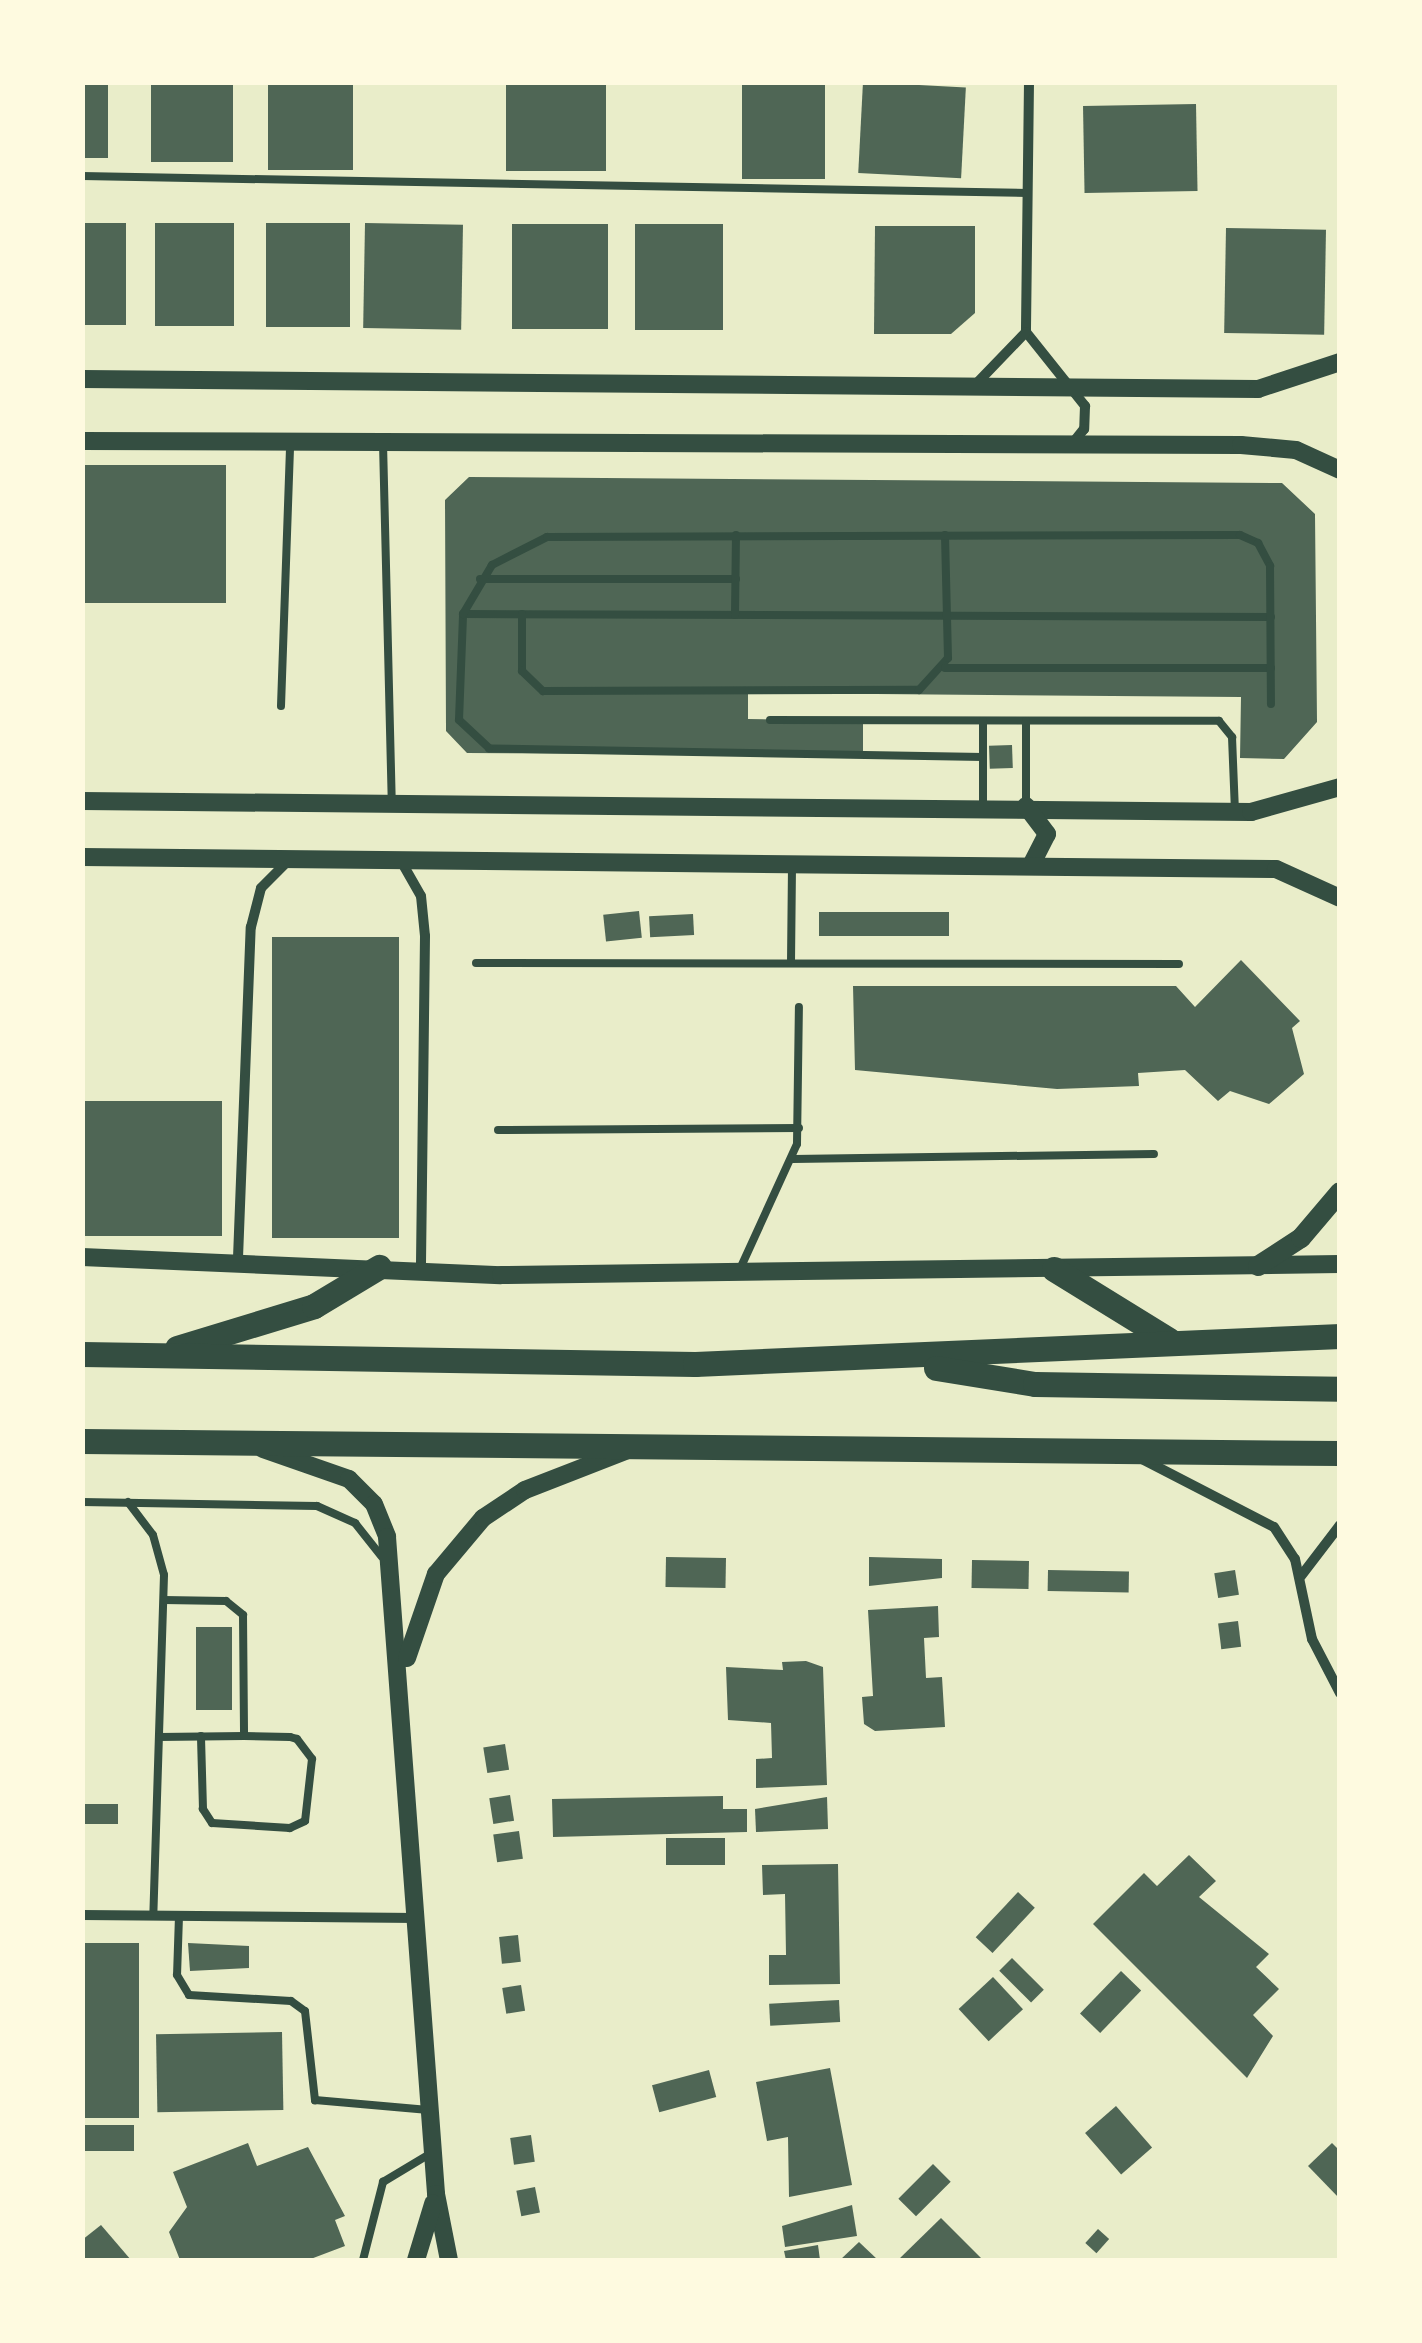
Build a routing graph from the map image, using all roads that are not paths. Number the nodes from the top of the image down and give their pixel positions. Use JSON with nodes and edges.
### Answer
{"nodes":[{"id":1,"x":1028,"y":82,"type":"edge"},
{"id":2,"x":82,"y":176,"type":"edge"},
{"id":3,"x":1028,"y":193,"type":"junction"},
{"id":4,"x":1026,"y":332,"type":"junction"},
{"id":5,"x":1340,"y":362,"type":"edge"},
{"id":6,"x":82,"y":379,"type":"edge"},
{"id":7,"x":976,"y":384,"type":"junction"},
{"id":8,"x":1070,"y":387,"type":"junction"},
{"id":9,"x":82,"y":441,"type":"edge"},
{"id":10,"x":290,"y":442,"type":"junction"},
{"id":11,"x":383,"y":442,"type":"junction"},
{"id":12,"x":1069,"y":446,"type":"junction"},
{"id":13,"x":1340,"y":470,"type":"edge"},
{"id":14,"x":945,"y":535,"type":"junction"},
{"id":15,"x":736,"y":536,"type":"junction"},
{"id":16,"x":736,"y":578,"type":"junction"},
{"id":17,"x":480,"y":580,"type":"junction"},
{"id":18,"x":463,"y":614,"type":"junction"},
{"id":19,"x":522,"y":614,"type":"junction"},
{"id":20,"x":735,"y":615,"type":"junction"},
{"id":21,"x":947,"y":616,"type":"junction"},
{"id":22,"x":1271,"y":617,"type":"junction"},
{"id":23,"x":945,"y":668,"type":"junction"},
{"id":24,"x":1271,"y":668,"type":"junction"},
{"id":25,"x":1271,"y":704,"type":"dead end"},
{"id":26,"x":281,"y":706,"type":"dead end"},
{"id":27,"x":770,"y":720,"type":"dead end"},
{"id":28,"x":983,"y":720,"type":"junction"},
{"id":29,"x":1026,"y":721,"type":"junction"},
{"id":30,"x":982,"y":757,"type":"junction"},
{"id":31,"x":1340,"y":787,"type":"edge"},
{"id":32,"x":82,"y":801,"type":"edge"},
{"id":33,"x":392,"y":803,"type":"junction"},
{"id":34,"x":982,"y":806,"type":"junction"},
{"id":35,"x":1026,"y":806,"type":"junction"},
{"id":36,"x":1235,"y":811,"type":"junction"},
{"id":37,"x":82,"y":857,"type":"edge"},
{"id":38,"x":290,"y":860,"type":"junction"},
{"id":39,"x":401,"y":861,"type":"junction"},
{"id":40,"x":1031,"y":865,"type":"junction"},
{"id":41,"x":792,"y":866,"type":"junction"},
{"id":42,"x":1340,"y":898,"type":"edge"},
{"id":43,"x":791,"y":962,"type":"junction"},
{"id":44,"x":476,"y":963,"type":"dead end"},
{"id":45,"x":1179,"y":964,"type":"dead end"},
{"id":46,"x":799,"y":1006,"type":"dead end"},
{"id":47,"x":799,"y":1128,"type":"junction"},
{"id":48,"x":498,"y":1130,"type":"dead end"},
{"id":49,"x":1154,"y":1154,"type":"dead end"},
{"id":50,"x":793,"y":1159,"type":"junction"},
{"id":51,"x":1340,"y":1192,"type":"edge"},
{"id":52,"x":82,"y":1257,"type":"edge"},
{"id":53,"x":238,"y":1258,"type":"junction"},
{"id":54,"x":1340,"y":1264,"type":"edge"},
{"id":55,"x":379,"y":1266,"type":"junction"},
{"id":56,"x":1258,"y":1266,"type":"junction"},
{"id":57,"x":1054,"y":1269,"type":"junction"},
{"id":58,"x":421,"y":1271,"type":"junction"},
{"id":59,"x":738,"y":1273,"type":"junction"},
{"id":60,"x":1340,"y":1336,"type":"edge"},
{"id":61,"x":1169,"y":1340,"type":"junction"},
{"id":62,"x":82,"y":1354,"type":"edge"},
{"id":63,"x":153,"y":1356,"type":"junction"},
{"id":64,"x":906,"y":1360,"type":"junction"},
{"id":65,"x":1340,"y":1389,"type":"edge"},
{"id":66,"x":82,"y":1442,"type":"edge"},
{"id":67,"x":250,"y":1445,"type":"junction"},
{"id":68,"x":642,"y":1445,"type":"junction"},
{"id":69,"x":1128,"y":1452,"type":"junction"},
{"id":70,"x":1340,"y":1453,"type":"edge"},
{"id":71,"x":82,"y":1502,"type":"edge"},
{"id":72,"x":128,"y":1502,"type":"junction"},
{"id":73,"x":1340,"y":1525,"type":"edge"},
{"id":74,"x":392,"y":1574,"type":"junction"},
{"id":75,"x":1301,"y":1577,"type":"junction"},
{"id":76,"x":164,"y":1600,"type":"junction"},
{"id":77,"x":404,"y":1684,"type":"junction"},
{"id":78,"x":1340,"y":1692,"type":"edge"},
{"id":79,"x":159,"y":1736,"type":"junction"},
{"id":80,"x":201,"y":1736,"type":"junction"},
{"id":81,"x":244,"y":1736,"type":"junction"},
{"id":82,"x":82,"y":1915,"type":"edge"},
{"id":83,"x":153,"y":1916,"type":"junction"},
{"id":84,"x":179,"y":1916,"type":"junction"},
{"id":85,"x":418,"y":1918,"type":"junction"},
{"id":86,"x":430,"y":2110,"type":"junction"},
{"id":87,"x":433,"y":2152,"type":"junction"},
{"id":88,"x":436,"y":2194,"type":"junction"},
{"id":89,"x":363,"y":2260,"type":"edge"},
{"id":90,"x":416,"y":2260,"type":"edge"},
{"id":91,"x":449,"y":2260,"type":"edge"}],
"edges":[{"from":1,"to":3,"type":"street"},
{"from":2,"to":3,"type":"lane"},
{"from":3,"to":4,"type":"street"},
{"from":4,"to":7,"type":"street"},
{"from":4,"to":8,"type":"street"},
{"from":5,"to":8,"type":"street"},
{"from":6,"to":7,"type":"street"},
{"from":7,"to":8,"type":"street"},
{"from":8,"to":12,"type":"street"},
{"from":9,"to":10,"type":"street"},
{"from":10,"to":11,"type":"street"},
{"from":10,"to":26,"type":"lane"},
{"from":11,"to":12,"type":"street"},
{"from":11,"to":33,"type":"lane"},
{"from":12,"to":13,"type":"street"},
{"from":14,"to":15,"type":"lane"},
{"from":14,"to":21,"type":"lane"},
{"from":14,"to":22,"type":"lane"},
{"from":15,"to":16,"type":"lane"},
{"from":15,"to":17,"type":"lane"},
{"from":16,"to":17,"type":"lane"},
{"from":16,"to":20,"type":"lane"},
{"from":17,"to":18,"type":"lane"},
{"from":18,"to":19,"type":"lane"},
{"from":18,"to":30,"type":"lane"},
{"from":19,"to":20,"type":"lane"},
{"from":19,"to":23,"type":"lane"},
{"from":20,"to":21,"type":"lane"},
{"from":21,"to":22,"type":"lane"},
{"from":21,"to":23,"type":"lane"},
{"from":22,"to":24,"type":"lane"},
{"from":23,"to":24,"type":"lane"},
{"from":24,"to":25,"type":"lane"},
{"from":27,"to":28,"type":"lane"},
{"from":28,"to":29,"type":"lane"},
{"from":28,"to":30,"type":"lane"},
{"from":29,"to":35,"type":"lane"},
{"from":29,"to":36,"type":"lane"},
{"from":30,"to":34,"type":"lane"},
{"from":31,"to":36,"type":"street"},
{"from":32,"to":33,"type":"street"},
{"from":33,"to":34,"type":"street"},
{"from":34,"to":35,"type":"street"},
{"from":35,"to":36,"type":"street"},
{"from":35,"to":40,"type":"street"},
{"from":37,"to":38,"type":"street"},
{"from":38,"to":39,"type":"street"},
{"from":38,"to":53,"type":"street"},
{"from":39,"to":41,"type":"street"},
{"from":39,"to":58,"type":"street"},
{"from":40,"to":41,"type":"street"},
{"from":40,"to":42,"type":"street"},
{"from":41,"to":43,"type":"lane"},
{"from":43,"to":44,"type":"lane"},
{"from":43,"to":45,"type":"lane"},
{"from":46,"to":47,"type":"lane"},
{"from":47,"to":48,"type":"lane"},
{"from":47,"to":50,"type":"lane"},
{"from":49,"to":50,"type":"lane"},
{"from":50,"to":59,"type":"lane"},
{"from":51,"to":56,"type":"main road"},
{"from":52,"to":53,"type":"street"},
{"from":53,"to":55,"type":"street"},
{"from":54,"to":56,"type":"street"},
{"from":55,"to":58,"type":"street"},
{"from":55,"to":63,"type":"main road"},
{"from":56,"to":57,"type":"street"},
{"from":57,"to":59,"type":"street"},
{"from":57,"to":61,"type":"main road"},
{"from":58,"to":59,"type":"street"},
{"from":60,"to":61,"type":"main road"},
{"from":61,"to":64,"type":"main road"},
{"from":62,"to":63,"type":"main road"},
{"from":63,"to":64,"type":"main road"},
{"from":64,"to":65,"type":"main road"},
{"from":66,"to":67,"type":"main road"},
{"from":67,"to":68,"type":"main road"},
{"from":67,"to":74,"type":"street"},
{"from":68,"to":69,"type":"main road"},
{"from":68,"to":77,"type":"street"},
{"from":69,"to":70,"type":"main road"},
{"from":69,"to":75,"type":"street"},
{"from":71,"to":72,"type":"lane"},
{"from":72,"to":74,"type":"lane"},
{"from":72,"to":76,"type":"lane"},
{"from":73,"to":75,"type":"street"},
{"from":74,"to":77,"type":"street"},
{"from":75,"to":78,"type":"street"},
{"from":76,"to":79,"type":"lane"},
{"from":76,"to":81,"type":"lane"},
{"from":77,"to":85,"type":"street"},
{"from":79,"to":80,"type":"lane"},
{"from":79,"to":83,"type":"lane"},
{"from":80,"to":81,"type":"lane"},
{"from":80,"to":81,"type":"lane"},
{"from":82,"to":83,"type":"street"},
{"from":83,"to":84,"type":"street"},
{"from":84,"to":85,"type":"street"},
{"from":84,"to":86,"type":"lane"},
{"from":85,"to":86,"type":"street"},
{"from":86,"to":87,"type":"street"},
{"from":87,"to":88,"type":"street"},
{"from":87,"to":89,"type":"lane"},
{"from":88,"to":90,"type":"street"},
{"from":88,"to":91,"type":"street"}]}
